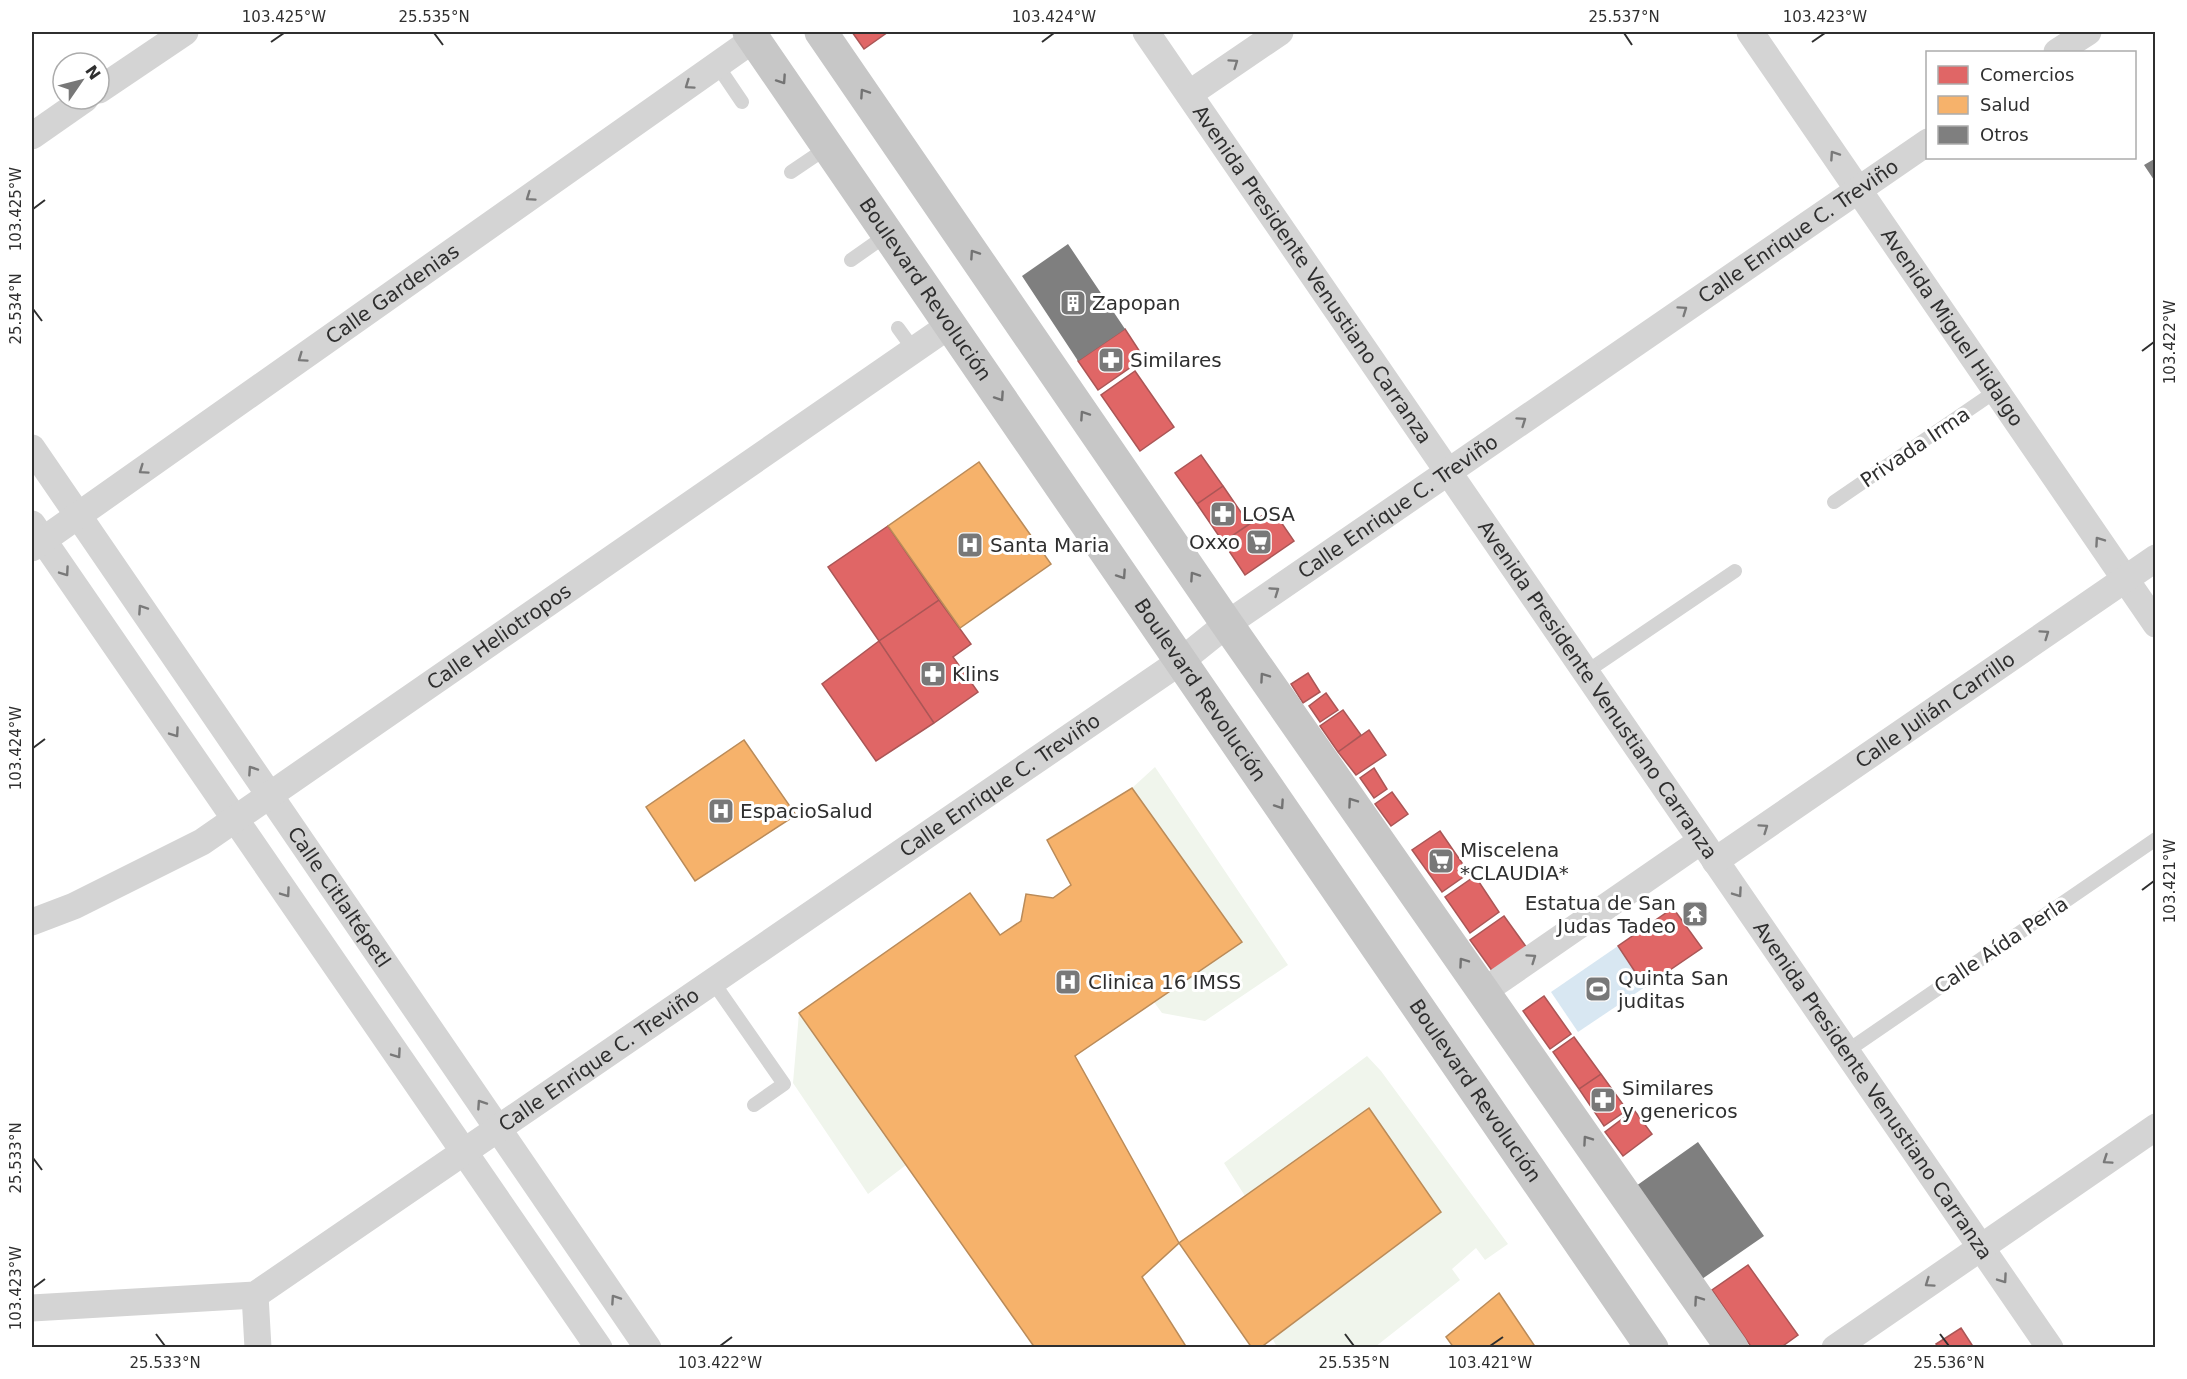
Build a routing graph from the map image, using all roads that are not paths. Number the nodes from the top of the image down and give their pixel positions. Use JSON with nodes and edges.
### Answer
{"nodes":[{"id":1,"x":185,"y":32,"type":"edge"},
{"id":2,"x":821,"y":32,"type":"edge"},
{"id":3,"x":1146,"y":32,"type":"edge"},
{"id":4,"x":1280,"y":32,"type":"edge"},
{"id":5,"x":1749,"y":32,"type":"edge"},
{"id":6,"x":2088,"y":32,"type":"edge"},
{"id":7,"x":752,"y":35,"type":"edge"},
{"id":8,"x":2059,"y":51,"type":"edge"},
{"id":9,"x":717,"y":65,"type":"junction"},
{"id":10,"x":111,"y":82,"type":"edge"},
{"id":11,"x":1189,"y":94,"type":"junction"},
{"id":12,"x":742,"y":102,"type":"dead end"},
{"id":13,"x":68,"y":111,"type":"edge"},
{"id":14,"x":32,"y":136,"type":"edge"},
{"id":15,"x":1926,"y":143,"type":"edge"},
{"id":16,"x":828,"y":147,"type":"junction"},
{"id":17,"x":791,"y":172,"type":"dead end"},
{"id":18,"x":1858,"y":190,"type":"junction"},
{"id":19,"x":888,"y":234,"type":"junction"},
{"id":20,"x":851,"y":260,"type":"dead end"},
{"id":21,"x":950,"y":325,"type":"junction"},
{"id":22,"x":898,"y":328,"type":"dead end"},
{"id":23,"x":914,"y":350,"type":"junction"},
{"id":24,"x":1996,"y":392,"type":"junction"},
{"id":25,"x":32,"y":448,"type":"edge"},
{"id":26,"x":1448,"y":472,"type":"junction"},
{"id":27,"x":1834,"y":502,"type":"dead end"},
{"id":28,"x":78,"y":516,"type":"junction"},
{"id":29,"x":35,"y":537,"type":"edge"},
{"id":30,"x":2156,"y":558,"type":"edge"},
{"id":31,"x":1735,"y":571,"type":"dead end"},
{"id":32,"x":2125,"y":579,"type":"junction"},
{"id":33,"x":1227,"y":624,"type":"junction"},
{"id":34,"x":2156,"y":624,"type":"edge"},
{"id":35,"x":1181,"y":662,"type":"junction"},
{"id":36,"x":1586,"y":672,"type":"junction"},
{"id":37,"x":270,"y":796,"type":"junction"},
{"id":38,"x":236,"y":820,"type":"junction"},
{"id":39,"x":2156,"y":839,"type":"edge"},
{"id":40,"x":1708,"y":851,"type":"junction"},
{"id":41,"x":32,"y":922,"type":"edge"},
{"id":42,"x":713,"y":982,"type":"junction"},
{"id":43,"x":1484,"y":991,"type":"junction"},
{"id":44,"x":1847,"y":1051,"type":"junction"},
{"id":45,"x":754,"y":1106,"type":"dead end"},
{"id":46,"x":2156,"y":1127,"type":"edge"},
{"id":47,"x":498,"y":1129,"type":"junction"},
{"id":48,"x":465,"y":1152,"type":"junction"},
{"id":49,"x":1981,"y":1247,"type":"junction"},
{"id":50,"x":255,"y":1295,"type":"junction"},
{"id":51,"x":32,"y":1308,"type":"edge"},
{"id":52,"x":258,"y":1347,"type":"edge"},
{"id":53,"x":599,"y":1347,"type":"edge"},
{"id":54,"x":648,"y":1347,"type":"edge"},
{"id":55,"x":1653,"y":1347,"type":"edge"},
{"id":56,"x":1732,"y":1347,"type":"edge"},
{"id":57,"x":1835,"y":1347,"type":"edge"},
{"id":58,"x":2050,"y":1347,"type":"edge"}],
"edges":[{"from":1,"to":10,"type":"street"},
{"from":33,"to":2,"type":"main road","one_way":true},
{"from":3,"to":11,"type":"street","name":"Avenida Presidente Venustiano Carranza"},
{"from":11,"to":4,"type":"street","one_way":true},
{"from":18,"to":5,"type":"street","name":"Avenida Miguel Hidalgo","one_way":true},
{"from":6,"to":8,"type":"street"},
{"from":7,"to":9,"type":"street","name":"Calle Gardenias"},
{"from":7,"to":16,"type":"main road","name":"Boulevard Revolución","one_way":true},
{"from":9,"to":12,"type":"lane"},
{"from":9,"to":28,"type":"street","name":"Calle Gardenias","one_way":true},
{"from":11,"to":26,"type":"street","name":"Avenida Presidente Venustiano Carranza"},
{"from":13,"to":14,"type":"street"},
{"from":15,"to":18,"type":"street","name":"Calle Enrique C. Treviño"},
{"from":16,"to":17,"type":"lane"},
{"from":16,"to":19,"type":"main road","name":"Boulevard Revolución"},
{"from":18,"to":24,"type":"street","name":"Avenida Miguel Hidalgo"},
{"from":26,"to":18,"type":"street","name":"Calle Enrique C. Treviño","one_way":true},
{"from":19,"to":20,"type":"lane"},
{"from":19,"to":21,"type":"main road","name":"Boulevard Revolución"},
{"from":21,"to":23,"type":"street","name":"Calle Heliotropos"},
{"from":21,"to":35,"type":"main road","name":"Boulevard Revolución","one_way":true},
{"from":22,"to":23,"type":"lane"},
{"from":23,"to":37,"type":"street","name":"Calle Heliotropos"},
{"from":24,"to":27,"type":"lane","name":"Privada Irma"},
{"from":32,"to":24,"type":"street","name":"Avenida Miguel Hidalgo","one_way":true},
{"from":25,"to":28,"type":"street","name":"Calle Citlaltépetl"},
{"from":33,"to":26,"type":"street","name":"Calle Enrique C. Treviño","one_way":true},
{"from":26,"to":36,"type":"street","name":"Avenida Presidente Venustiano Carranza"},
{"from":28,"to":29,"type":"street","name":"Calle Gardenias"},
{"from":37,"to":28,"type":"street","name":"Calle Citlaltépetl","one_way":true},
{"from":29,"to":38,"type":"street","name":"Calle Citlaltépetl","one_way":true},
{"from":30,"to":32,"type":"street","name":"Calle Julián Carrillo"},
{"from":31,"to":36,"type":"lane"},
{"from":32,"to":34,"type":"street","name":"Avenida Miguel Hidalgo"},
{"from":40,"to":32,"type":"street","name":"Calle Julián Carrillo","one_way":true},
{"from":33,"to":35,"type":"street","name":"Calle Enrique C. Treviño"},
{"from":43,"to":33,"type":"main road","one_way":true},
{"from":35,"to":42,"type":"street","name":"Calle Enrique C. Treviño"},
{"from":35,"to":55,"type":"main road","name":"Boulevard Revolución","one_way":true},
{"from":36,"to":40,"type":"street","name":"Avenida Presidente Venustiano Carranza"},
{"from":37,"to":38,"type":"street","name":"Calle Heliotropos"},
{"from":47,"to":37,"type":"street","name":"Calle Citlaltépetl","one_way":true},
{"from":38,"to":41,"type":"street","name":"Calle Heliotropos"},
{"from":38,"to":48,"type":"street","name":"Calle Citlaltépetl","one_way":true},
{"from":39,"to":44,"type":"lane","name":"Calle Aída Perla"},
{"from":43,"to":40,"type":"street","name":"Calle Julián Carrillo","one_way":true},
{"from":40,"to":44,"type":"street","name":"Avenida Presidente Venustiano Carranza","one_way":true},
{"from":42,"to":45,"type":"lane"},
{"from":42,"to":47,"type":"street","name":"Calle Enrique C. Treviño"},
{"from":56,"to":43,"type":"main road","one_way":true},
{"from":44,"to":49,"type":"street","name":"Avenida Presidente Venustiano Carranza"},
{"from":46,"to":49,"type":"street","one_way":true},
{"from":47,"to":48,"type":"street","name":"Calle Enrique C. Treviño"},
{"from":54,"to":47,"type":"street","name":"Calle Citlaltépetl","one_way":true},
{"from":48,"to":50,"type":"street","name":"Calle Enrique C. Treviño"},
{"from":48,"to":53,"type":"street","name":"Calle Citlaltépetl"},
{"from":49,"to":57,"type":"street","one_way":true},
{"from":49,"to":58,"type":"street","name":"Avenida Presidente Venustiano Carranza","one_way":true},
{"from":50,"to":51,"type":"street"},
{"from":50,"to":52,"type":"street"}]}
